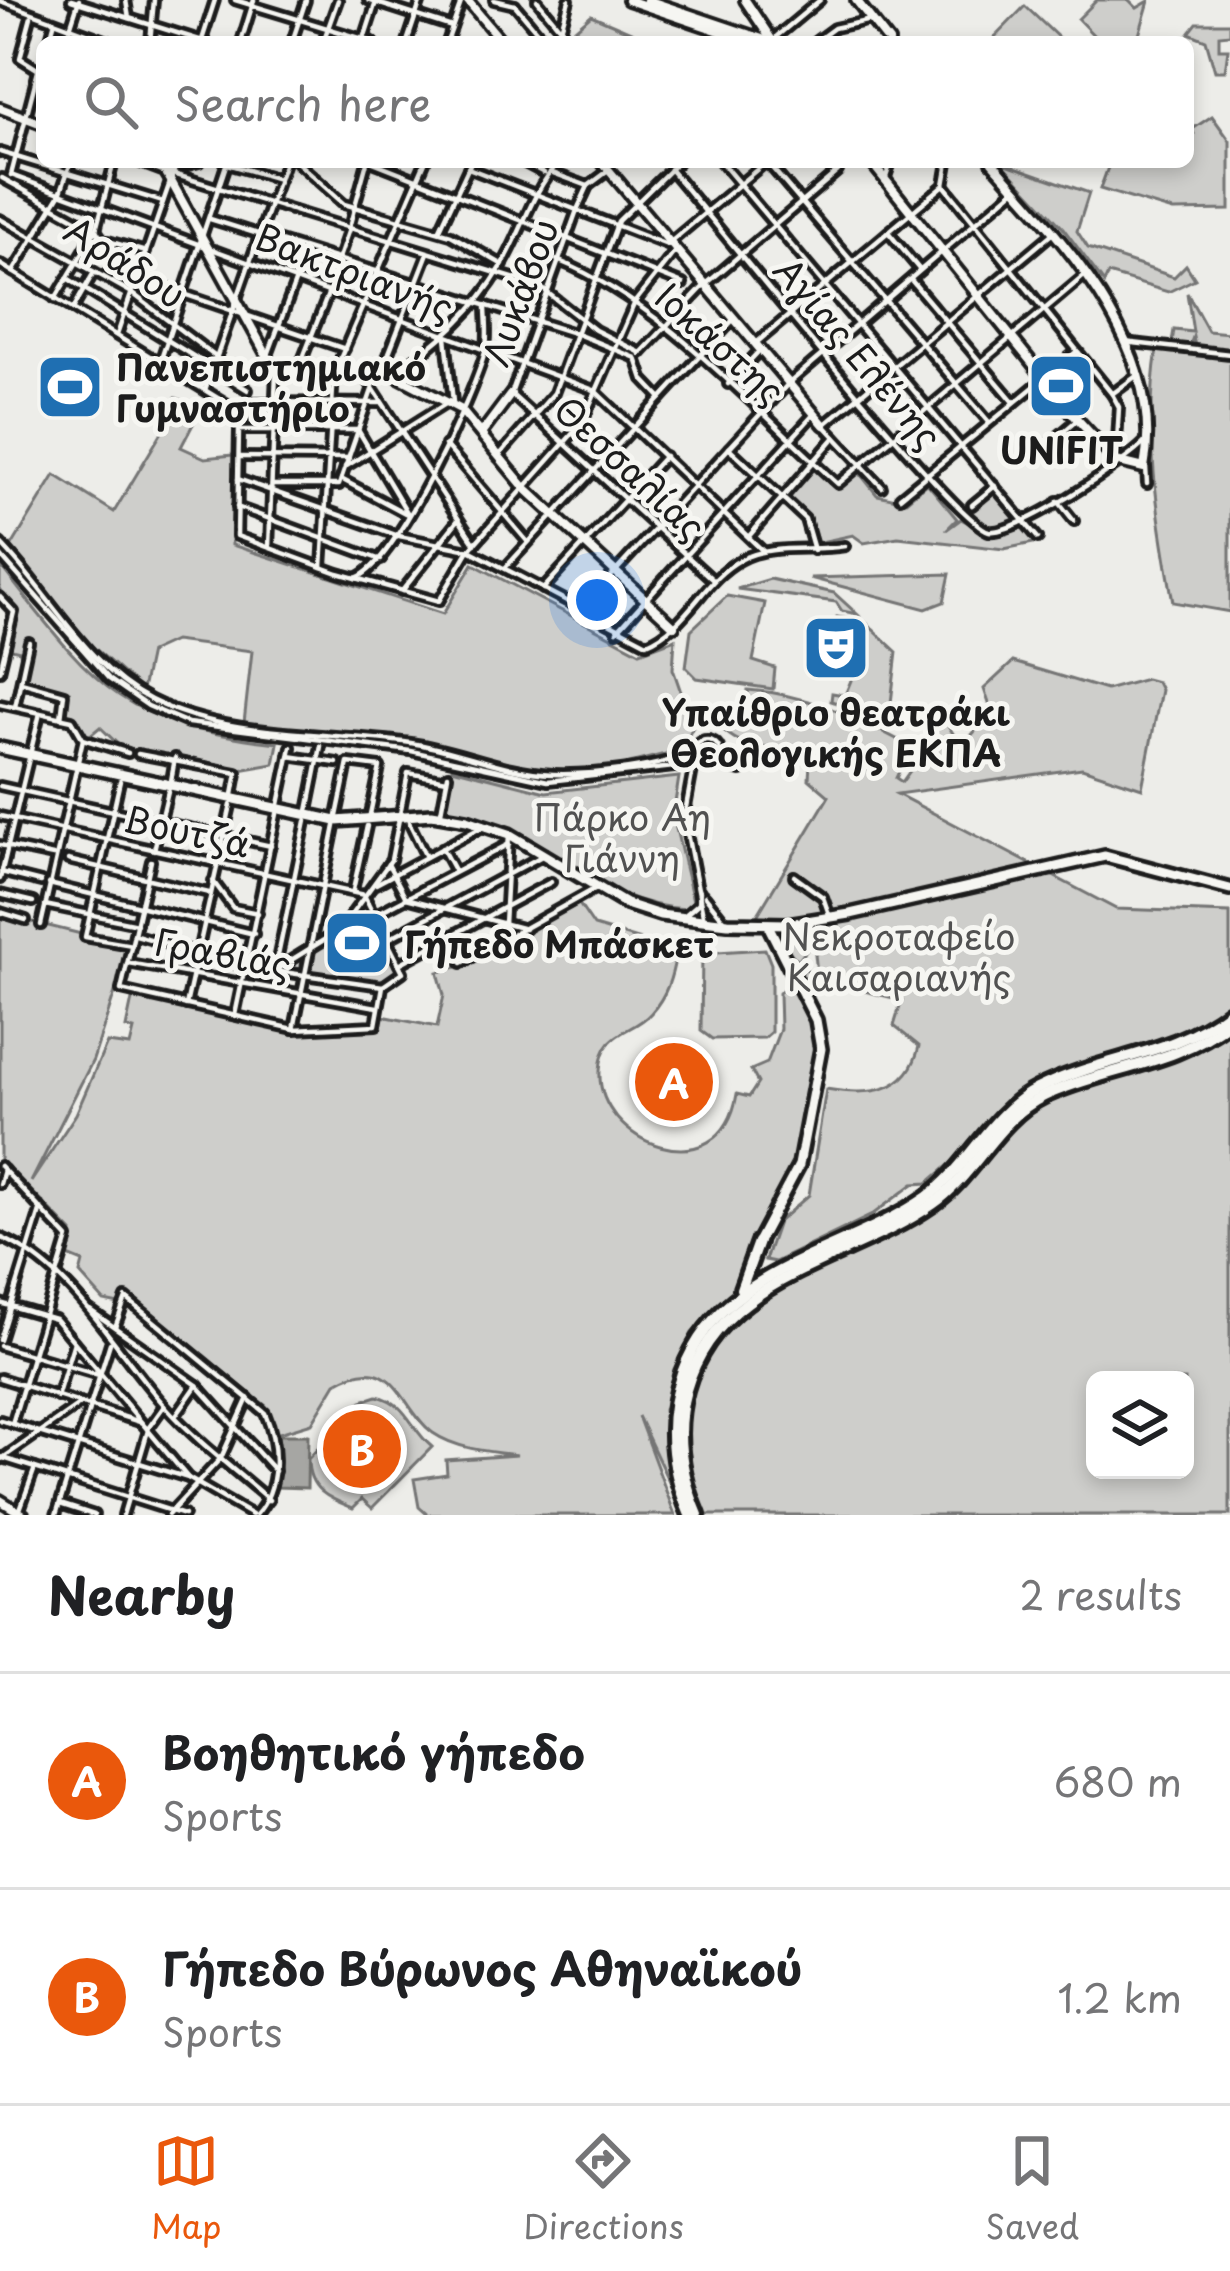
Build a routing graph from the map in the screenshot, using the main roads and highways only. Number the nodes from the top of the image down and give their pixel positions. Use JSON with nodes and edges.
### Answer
{"nodes":[{"id":1,"x":0,"y":750,"type":"edge"},
{"id":2,"x":1230,"y":889,"type":"edge"},
{"id":3,"x":779,"y":930,"type":"junction"},
{"id":4,"x":1230,"y":1010,"type":"edge"},
{"id":5,"x":1230,"y":1022,"type":"edge"},
{"id":6,"x":758,"y":1242,"type":"junction"},
{"id":7,"x":759,"y":1261,"type":"junction"},
{"id":8,"x":777,"y":1273,"type":"junction"},
{"id":9,"x":763,"y":1281,"type":"junction"},
{"id":10,"x":754,"y":1295,"type":"junction"},
{"id":11,"x":736,"y":1296,"type":"junction"},
{"id":12,"x":694,"y":1515,"type":"edge"}],
"edges":[{"from":1,"to":3,"type":"main road"},
{"from":2,"to":3,"type":"main road"},
{"from":3,"to":6,"type":"main road"},
{"from":4,"to":8,"type":"main road"},
{"from":5,"to":10,"type":"main road"},
{"from":6,"to":7,"type":"main road"},
{"from":6,"to":11,"type":"main road"},
{"from":7,"to":8,"type":"main road"},
{"from":7,"to":9,"type":"main road"},
{"from":8,"to":9,"type":"main road"},
{"from":9,"to":10,"type":"main road"},
{"from":9,"to":11,"type":"main road"},
{"from":10,"to":12,"type":"main road"},
{"from":11,"to":12,"type":"main road"}]}
